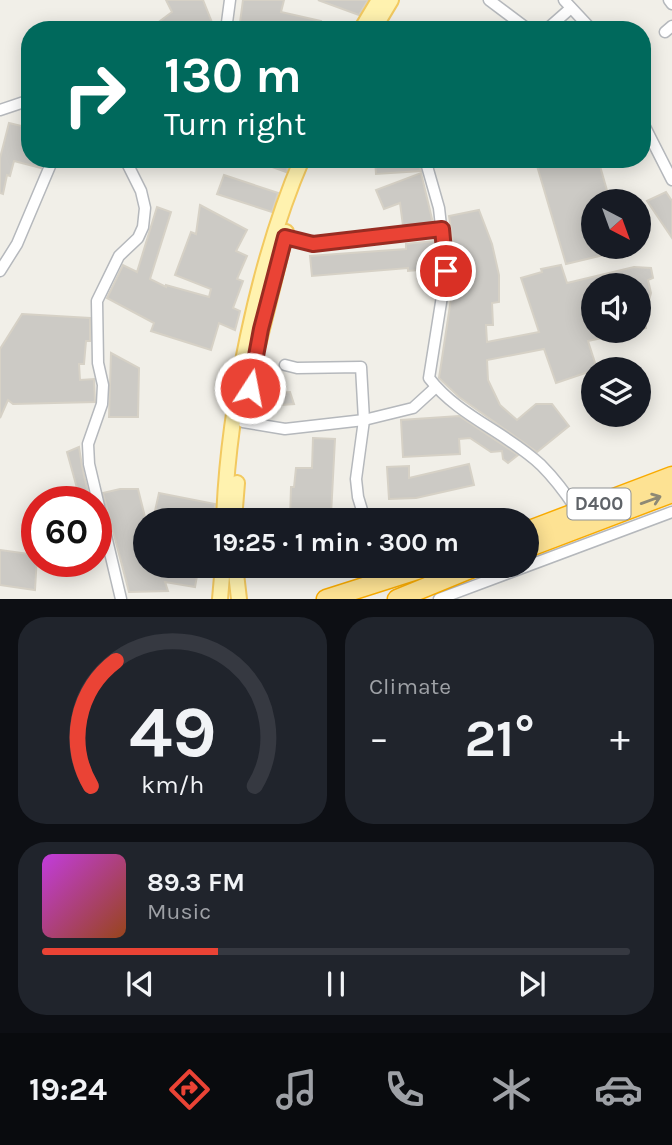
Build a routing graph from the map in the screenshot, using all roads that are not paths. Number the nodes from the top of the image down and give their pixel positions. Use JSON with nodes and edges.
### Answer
{"nodes":[{"id":1,"x":230,"y":0,"type":"edge"},
{"id":2,"x":379,"y":0,"type":"edge"},
{"id":3,"x":391,"y":0,"type":"edge"},
{"id":4,"x":489,"y":0,"type":"edge"},
{"id":5,"x":568,"y":4,"type":"edge"},
{"id":6,"x":227,"y":21,"type":"edge"},
{"id":7,"x":366,"y":21,"type":"edge"},
{"id":8,"x":378,"y":21,"type":"edge"},
{"id":9,"x":517,"y":21,"type":"edge"},
{"id":10,"x":554,"y":21,"type":"edge"},
{"id":11,"x":584,"y":21,"type":"edge"},
{"id":12,"x":21,"y":103,"type":"edge"},
{"id":13,"x":0,"y":110,"type":"edge"},
{"id":14,"x":651,"y":139,"type":"edge"},
{"id":15,"x":49,"y":168,"type":"edge"},
{"id":16,"x":130,"y":168,"type":"edge"},
{"id":17,"x":299,"y":168,"type":"edge"},
{"id":18,"x":308,"y":168,"type":"edge"},
{"id":19,"x":427,"y":168,"type":"edge"},
{"id":20,"x":672,"y":180,"type":"edge"},
{"id":21,"x":442,"y":229,"type":"junction"},
{"id":22,"x":285,"y":237,"type":"junction"},
{"id":23,"x":0,"y":271,"type":"edge"},
{"id":24,"x":285,"y":365,"type":"dead end"},
{"id":25,"x":436,"y":387,"type":"junction"},
{"id":26,"x":364,"y":420,"type":"junction"},
{"id":27,"x":243,"y":422,"type":"junction"},
{"id":28,"x":672,"y":476,"type":"edge"},
{"id":29,"x":672,"y":493,"type":"edge"},
{"id":30,"x":225,"y":508,"type":"edge"},
{"id":31,"x":235,"y":508,"type":"edge"},
{"id":32,"x":361,"y":508,"type":"edge"},
{"id":33,"x":578,"y":512,"type":"junction"},
{"id":34,"x":672,"y":512,"type":"edge"},
{"id":35,"x":539,"y":527,"type":"edge"},
{"id":36,"x":539,"y":543,"type":"edge"},
{"id":37,"x":222,"y":578,"type":"edge"},
{"id":38,"x":237,"y":578,"type":"edge"},
{"id":39,"x":365,"y":578,"type":"edge"},
{"id":40,"x":448,"y":578,"type":"edge"},
{"id":41,"x":121,"y":599,"type":"edge"},
{"id":42,"x":220,"y":599,"type":"edge"},
{"id":43,"x":239,"y":599,"type":"edge"},
{"id":44,"x":326,"y":599,"type":"edge"},
{"id":45,"x":397,"y":599,"type":"edge"},
{"id":46,"x":439,"y":599,"type":"edge"}],
"edges":[{"from":1,"to":6,"type":"street"},
{"from":2,"to":7,"type":"main road"},
{"from":3,"to":8,"type":"main road"},
{"from":4,"to":9,"type":"street"},
{"from":5,"to":10,"type":"street"},
{"from":5,"to":11,"type":"street"},
{"from":12,"to":13,"type":"street"},
{"from":14,"to":20,"type":"street"},
{"from":15,"to":23,"type":"street"},
{"from":16,"to":41,"type":"street"},
{"from":17,"to":30,"type":"main road"},
{"from":18,"to":22,"type":"main road"},
{"from":19,"to":21,"type":"street"},
{"from":21,"to":22,"type":"street"},
{"from":21,"to":25,"type":"street"},
{"from":22,"to":27,"type":"main road"},
{"from":24,"to":26,"type":"street"},
{"from":25,"to":26,"type":"street"},
{"from":25,"to":33,"type":"street"},
{"from":26,"to":27,"type":"street"},
{"from":26,"to":32,"type":"street"},
{"from":27,"to":31,"type":"main road"},
{"from":28,"to":33,"type":"highway","number":"D400"},
{"from":36,"to":29,"type":"highway","number":"D400","one_way":true},
{"from":33,"to":35,"type":"highway","number":"D400"},
{"from":34,"to":46,"type":"street"},
{"from":37,"to":42,"type":"main road"},
{"from":38,"to":43,"type":"main road"},
{"from":39,"to":44,"type":"highway"},
{"from":40,"to":45,"type":"highway"}]}
